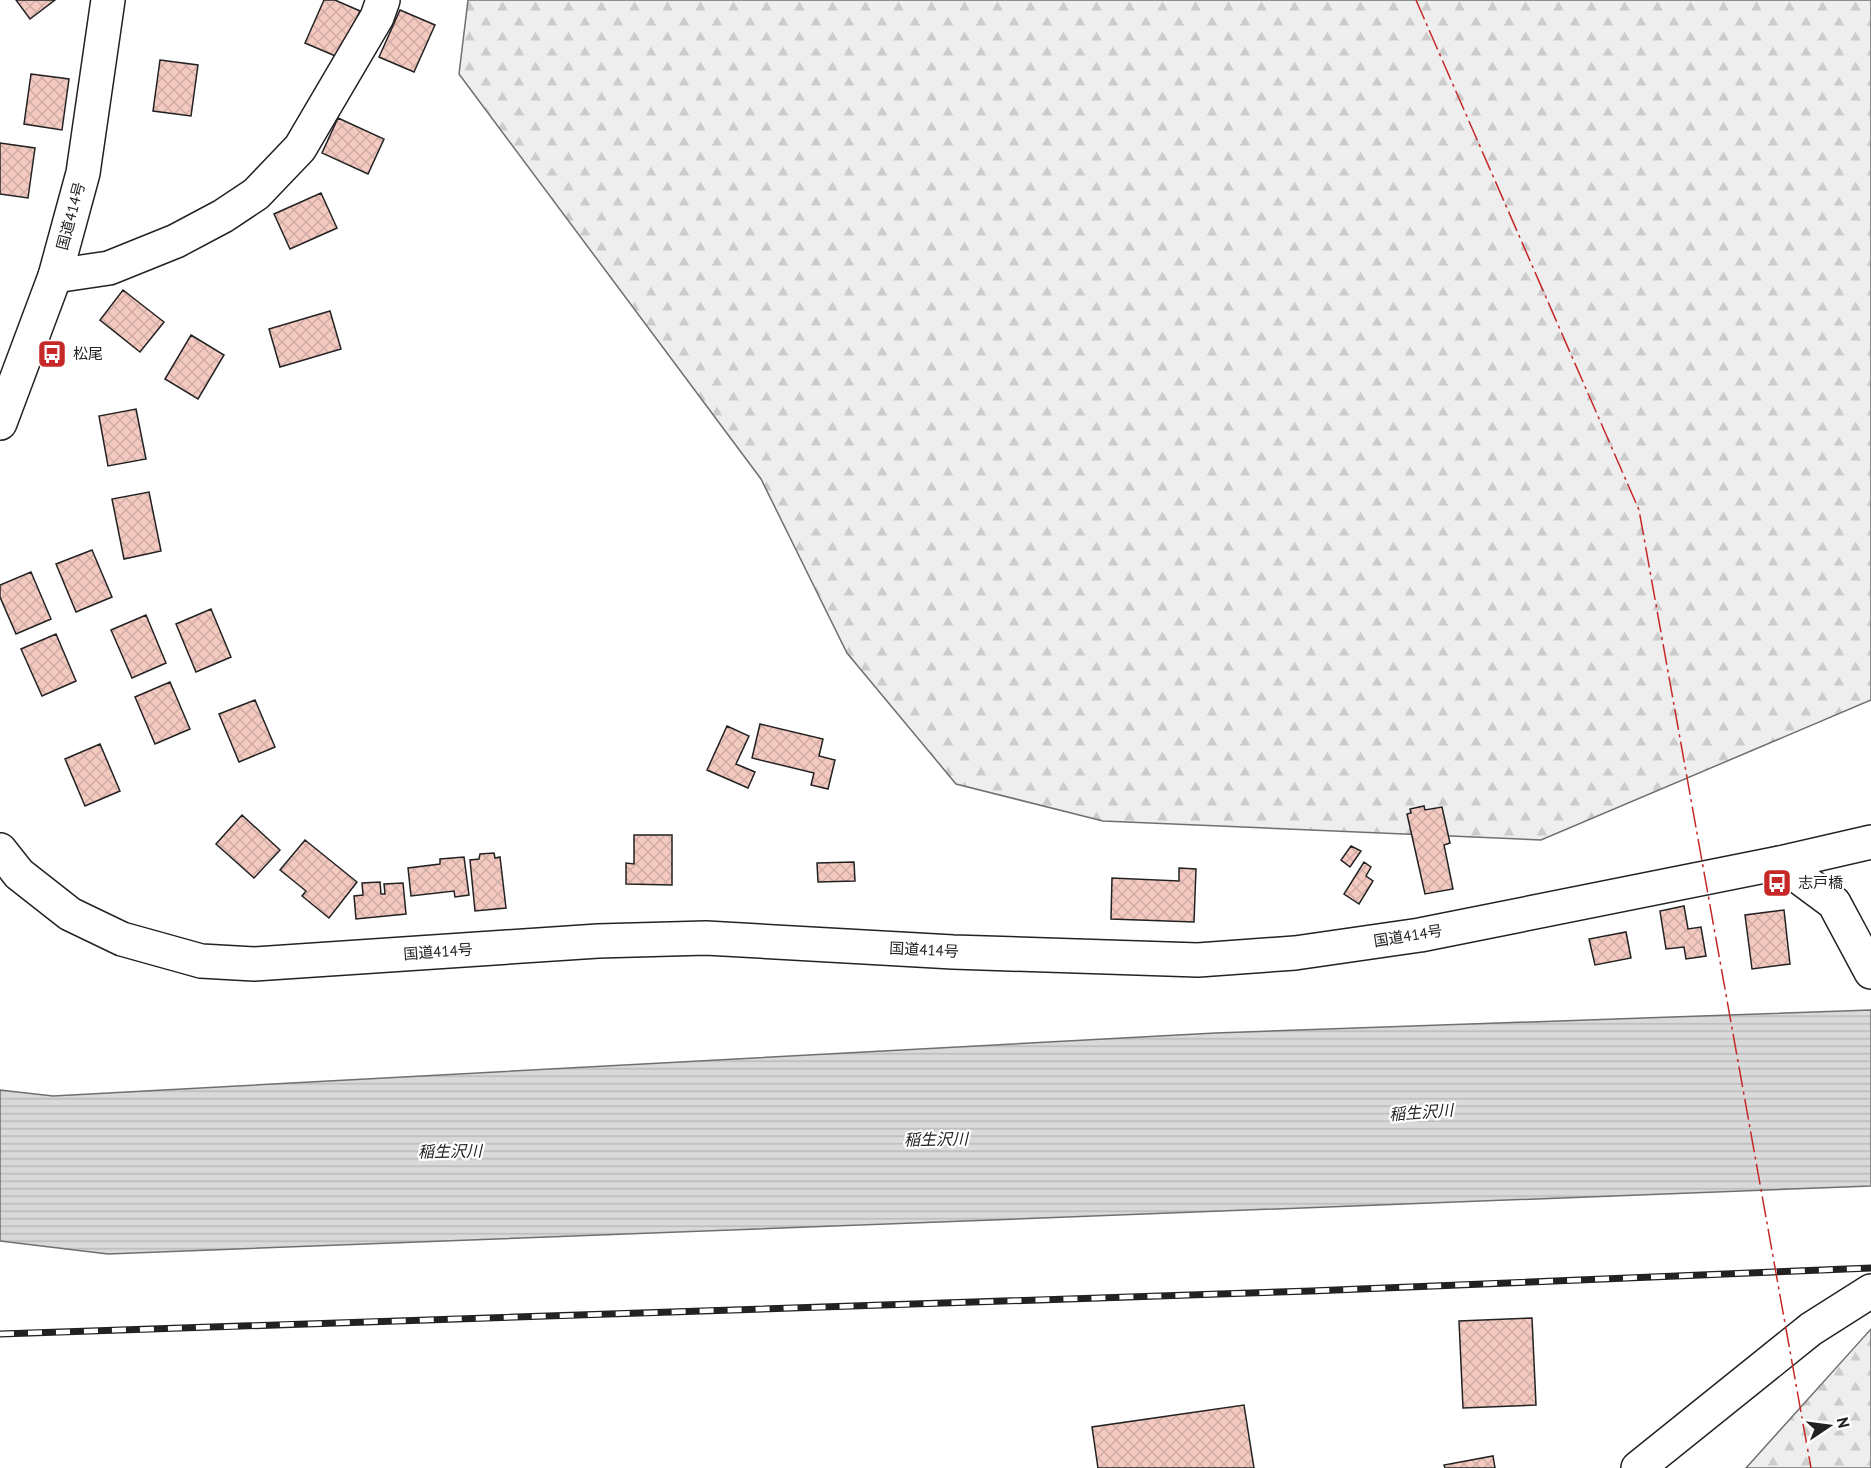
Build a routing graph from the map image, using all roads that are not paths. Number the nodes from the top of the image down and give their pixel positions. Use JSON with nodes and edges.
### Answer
{"nodes":[{"id":1,"x":108,"y":0,"type":"edge"},
{"id":2,"x":383,"y":0,"type":"edge"},
{"id":3,"x":55,"y":276,"type":"junction"},
{"id":4,"x":0,"y":423,"type":"edge"},
{"id":5,"x":1871,"y":842,"type":"edge"},
{"id":6,"x":0,"y":850,"type":"edge"},
{"id":7,"x":1780,"y":862,"type":"junction"},
{"id":8,"x":1871,"y":972,"type":"edge"},
{"id":9,"x":1871,"y":1291,"type":"edge"},
{"id":10,"x":1638,"y":1468,"type":"edge"}],
"edges":[{"from":1,"to":3,"type":"main road","name":"国道414号"},
{"from":2,"to":3,"type":"main road"},
{"from":3,"to":4,"type":"main road","name":"国道414号"},
{"from":5,"to":7,"type":"main road","name":"国道414号"},
{"from":6,"to":7,"type":"main road","name":"国道414号"},
{"from":7,"to":8,"type":"main road"},
{"from":9,"to":10,"type":"main road"}]}
